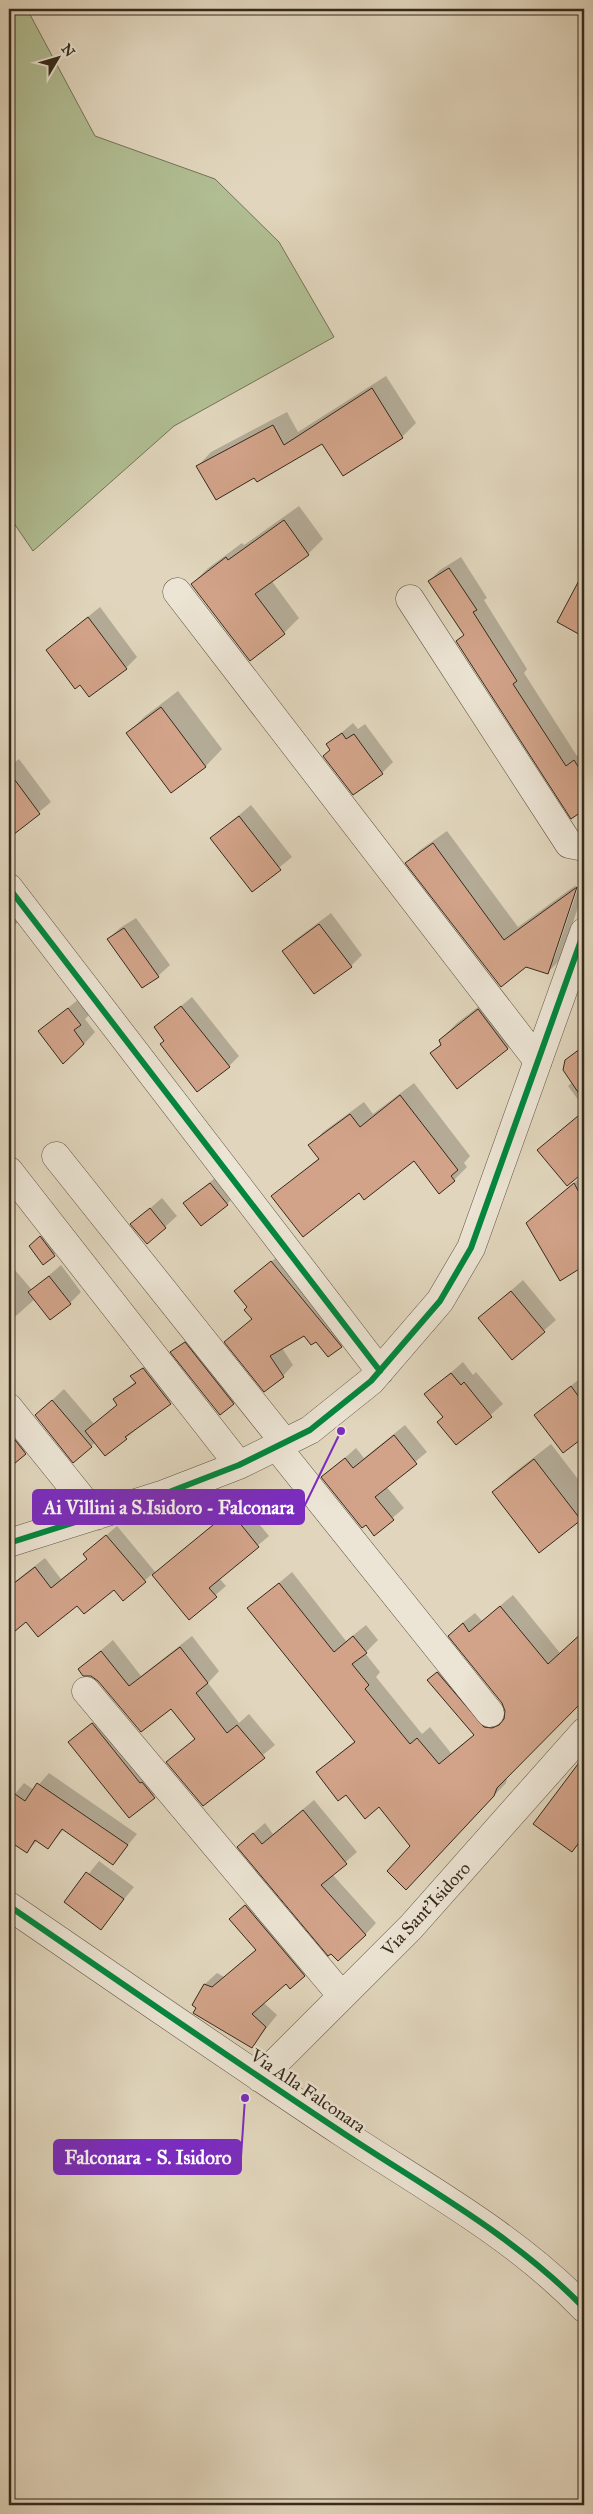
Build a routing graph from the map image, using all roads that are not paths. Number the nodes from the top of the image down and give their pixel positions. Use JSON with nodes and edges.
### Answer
{"nodes":[{"id":1,"x":177,"y":592,"type":"dead end"},
{"id":2,"x":410,"y":599,"type":"dead end"},
{"id":3,"x":584,"y":847,"type":"edge"},
{"id":4,"x":9,"y":888,"type":"edge"},
{"id":5,"x":584,"y":932,"type":"edge"},
{"id":6,"x":538,"y":1061,"type":"junction"},
{"id":7,"x":56,"y":1156,"type":"dead end"},
{"id":8,"x":9,"y":1171,"type":"edge"},
{"id":9,"x":380,"y":1371,"type":"junction"},
{"id":10,"x":9,"y":1408,"type":"edge"},
{"id":11,"x":281,"y":1445,"type":"junction"},
{"id":12,"x":239,"y":1465,"type":"junction"},
{"id":13,"x":96,"y":1516,"type":"junction"},
{"id":14,"x":9,"y":1543,"type":"edge"},
{"id":15,"x":86,"y":1691,"type":"dead end"},
{"id":16,"x":490,"y":1712,"type":"dead end"},
{"id":17,"x":584,"y":1732,"type":"edge"},
{"id":18,"x":9,"y":1906,"type":"edge"},
{"id":19,"x":342,"y":1996,"type":"junction"},
{"id":20,"x":260,"y":2078,"type":"junction"},
{"id":21,"x":584,"y":2308,"type":"edge"}],
"edges":[{"from":1,"to":6,"type":"street"},
{"from":2,"to":3,"type":"street"},
{"from":4,"to":9,"type":"street"},
{"from":5,"to":6,"type":"street"},
{"from":6,"to":9,"type":"street"},
{"from":7,"to":11,"type":"street"},
{"from":8,"to":12,"type":"street"},
{"from":9,"to":11,"type":"street"},
{"from":10,"to":13,"type":"street"},
{"from":11,"to":12,"type":"street"},
{"from":11,"to":16,"type":"street"},
{"from":12,"to":13,"type":"street"},
{"from":13,"to":14,"type":"street"},
{"from":15,"to":19,"type":"street"},
{"from":17,"to":19,"type":"street","name":"Via Sant'Isidoro"},
{"from":18,"to":20,"type":"street","name":"Via Alla Falconara"},
{"from":19,"to":20,"type":"street","name":"Via Sant'Isidoro"},
{"from":20,"to":21,"type":"street","name":"Via Alla Falconara"}]}
